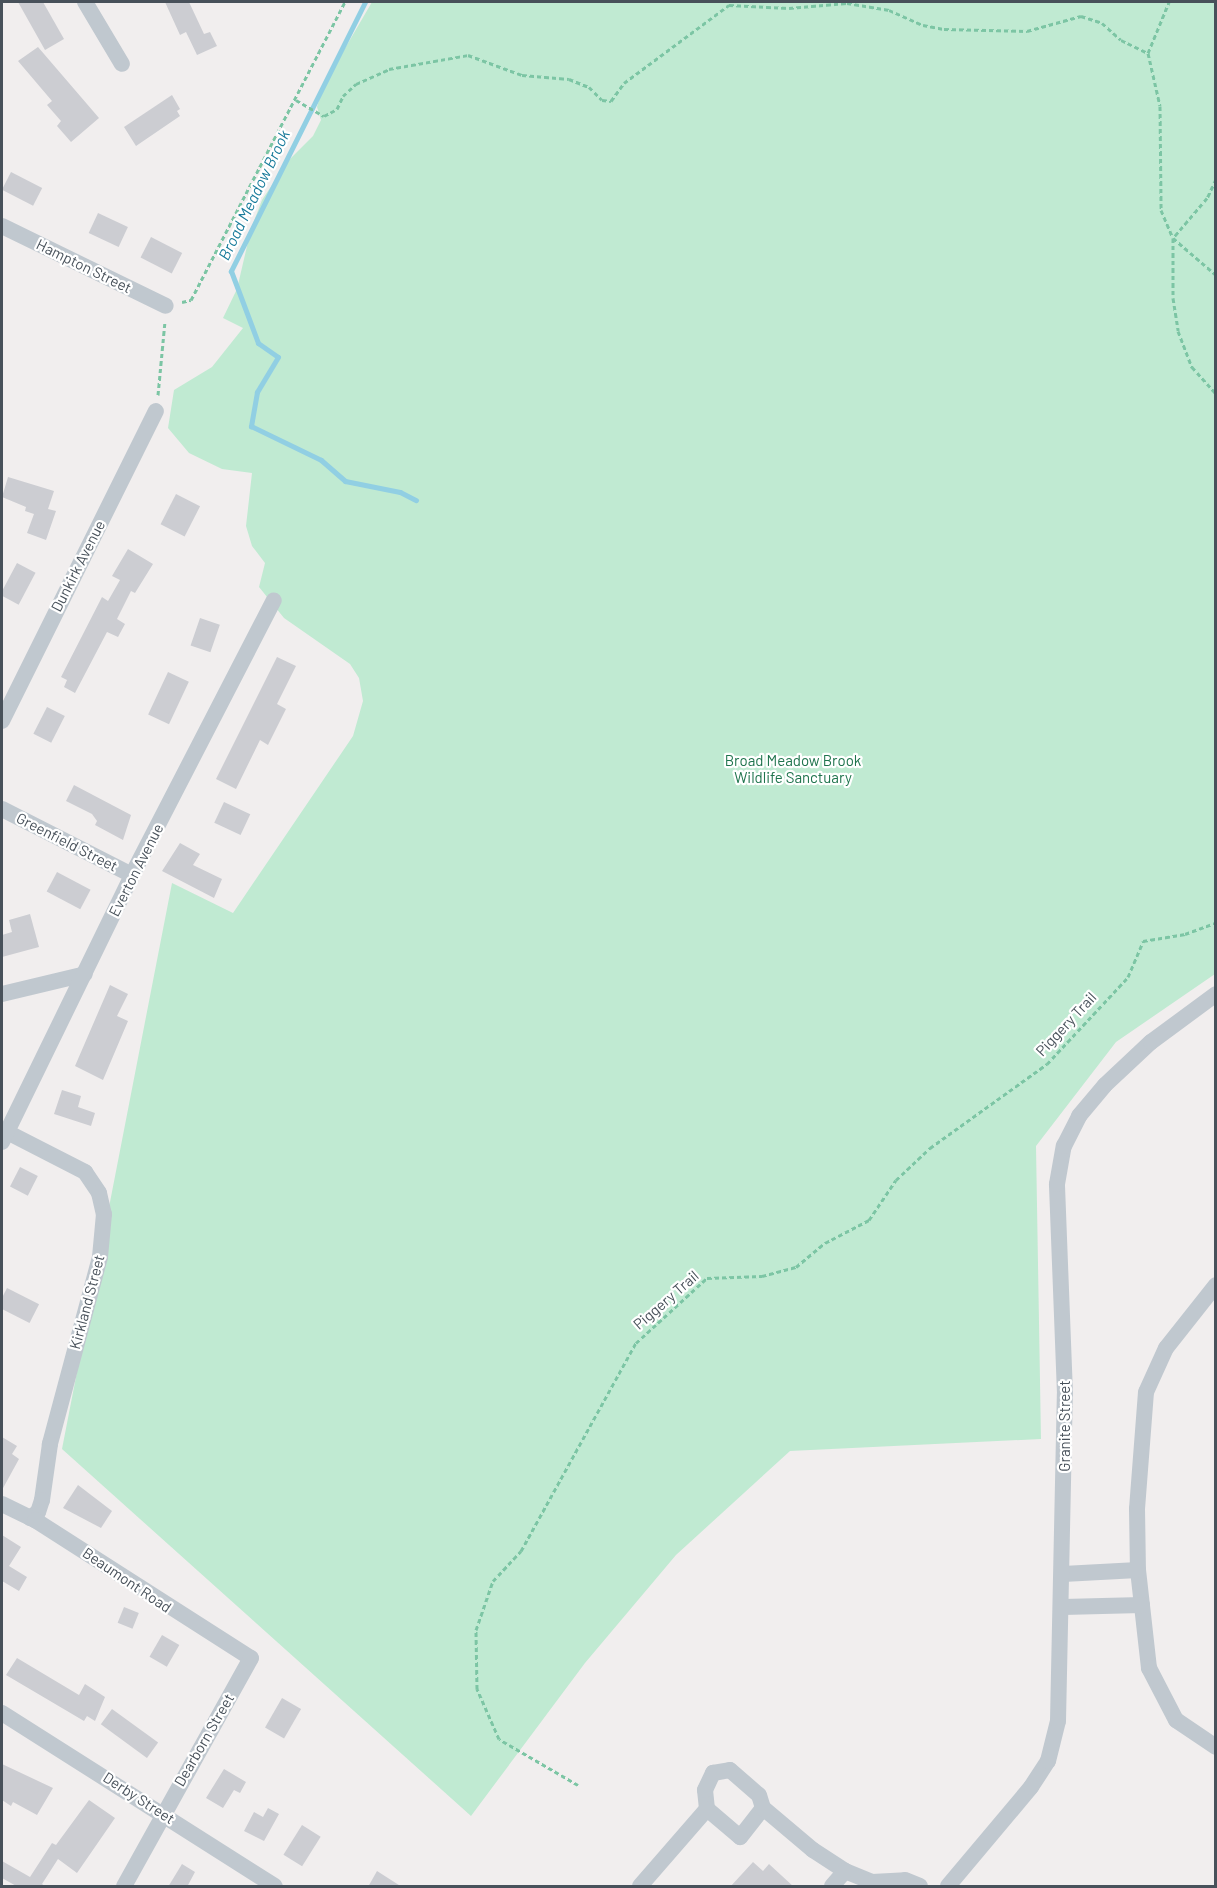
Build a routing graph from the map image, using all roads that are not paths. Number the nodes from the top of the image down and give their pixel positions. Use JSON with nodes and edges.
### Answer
{"nodes":[{"id":1,"x":85,"y":2,"type":"edge"},
{"id":2,"x":122,"y":64,"type":"dead end"},
{"id":3,"x":2,"y":226,"type":"edge"},
{"id":4,"x":166,"y":306,"type":"road end"},
{"id":5,"x":156,"y":411,"type":"road end"},
{"id":6,"x":274,"y":600,"type":"dead end"},
{"id":7,"x":2,"y":721,"type":"edge"},
{"id":8,"x":2,"y":809,"type":"edge"},
{"id":9,"x":132,"y":875,"type":"junction"},
{"id":10,"x":85,"y":974,"type":"junction"},
{"id":11,"x":2,"y":994,"type":"edge"},
{"id":12,"x":1215,"y":994,"type":"edge"},
{"id":13,"x":4,"y":1137,"type":"edge"},
{"id":14,"x":1215,"y":1286,"type":"edge"},
{"id":15,"x":2,"y":1504,"type":"edge"},
{"id":16,"x":30,"y":1518,"type":"junction"},
{"id":17,"x":1138,"y":1570,"type":"junction"},
{"id":18,"x":1063,"y":1574,"type":"junction"},
{"id":19,"x":1142,"y":1605,"type":"junction"},
{"id":20,"x":1063,"y":1606,"type":"junction"},
{"id":21,"x":251,"y":1658,"type":"joint"},
{"id":22,"x":2,"y":1713,"type":"edge"},
{"id":23,"x":1215,"y":1748,"type":"edge"},
{"id":24,"x":763,"y":1808,"type":"junction"},
{"id":25,"x":707,"y":1809,"type":"junction"},
{"id":26,"x":163,"y":1814,"type":"junction"},
{"id":27,"x":845,"y":1871,"type":"junction"},
{"id":28,"x":870,"y":1884,"type":"edge"},
{"id":29,"x":124,"y":1887,"type":"edge"},
{"id":30,"x":274,"y":1887,"type":"edge"},
{"id":31,"x":640,"y":1887,"type":"edge"},
{"id":32,"x":832,"y":1887,"type":"edge"},
{"id":33,"x":920,"y":1887,"type":"edge"},
{"id":34,"x":948,"y":1887,"type":"edge"}],
"edges":[{"from":1,"to":2,"type":"street"},
{"from":3,"to":4,"type":"street","name":"Hampton Street"},
{"from":5,"to":7,"type":"street","name":"Dunkirk Avenue"},
{"from":6,"to":9,"type":"street","name":"Everton Avenue"},
{"from":8,"to":9,"type":"street","name":"Greenfield Street"},
{"from":9,"to":10,"type":"street","name":"Everton Avenue"},
{"from":10,"to":11,"type":"street"},
{"from":10,"to":13,"type":"street","name":"Everton Avenue"},
{"from":12,"to":18,"type":"street","name":"Granite Street"},
{"from":13,"to":16,"type":"street","name":"Kirkland Street"},
{"from":14,"to":17,"type":"street"},
{"from":15,"to":16,"type":"street","name":"Beaumont Road"},
{"from":16,"to":21,"type":"street","name":"Beaumont Road"},
{"from":17,"to":18,"type":"street"},
{"from":17,"to":19,"type":"street"},
{"from":18,"to":20,"type":"street","name":"Granite Street"},
{"from":19,"to":20,"type":"street"},
{"from":19,"to":23,"type":"street"},
{"from":20,"to":34,"type":"street","name":"Granite Street"},
{"from":21,"to":26,"type":"street","name":"Dearborn Street"},
{"from":22,"to":26,"type":"street","name":"Derby Street"},
{"from":24,"to":25,"type":"street"},
{"from":24,"to":25,"type":"street"},
{"from":24,"to":27,"type":"street"},
{"from":25,"to":31,"type":"street"},
{"from":26,"to":29,"type":"street","name":"Dearborn Street"},
{"from":26,"to":30,"type":"street","name":"Derby Street"},
{"from":27,"to":28,"type":"street"},
{"from":27,"to":32,"type":"street"},
{"from":28,"to":33,"type":"street"}]}
